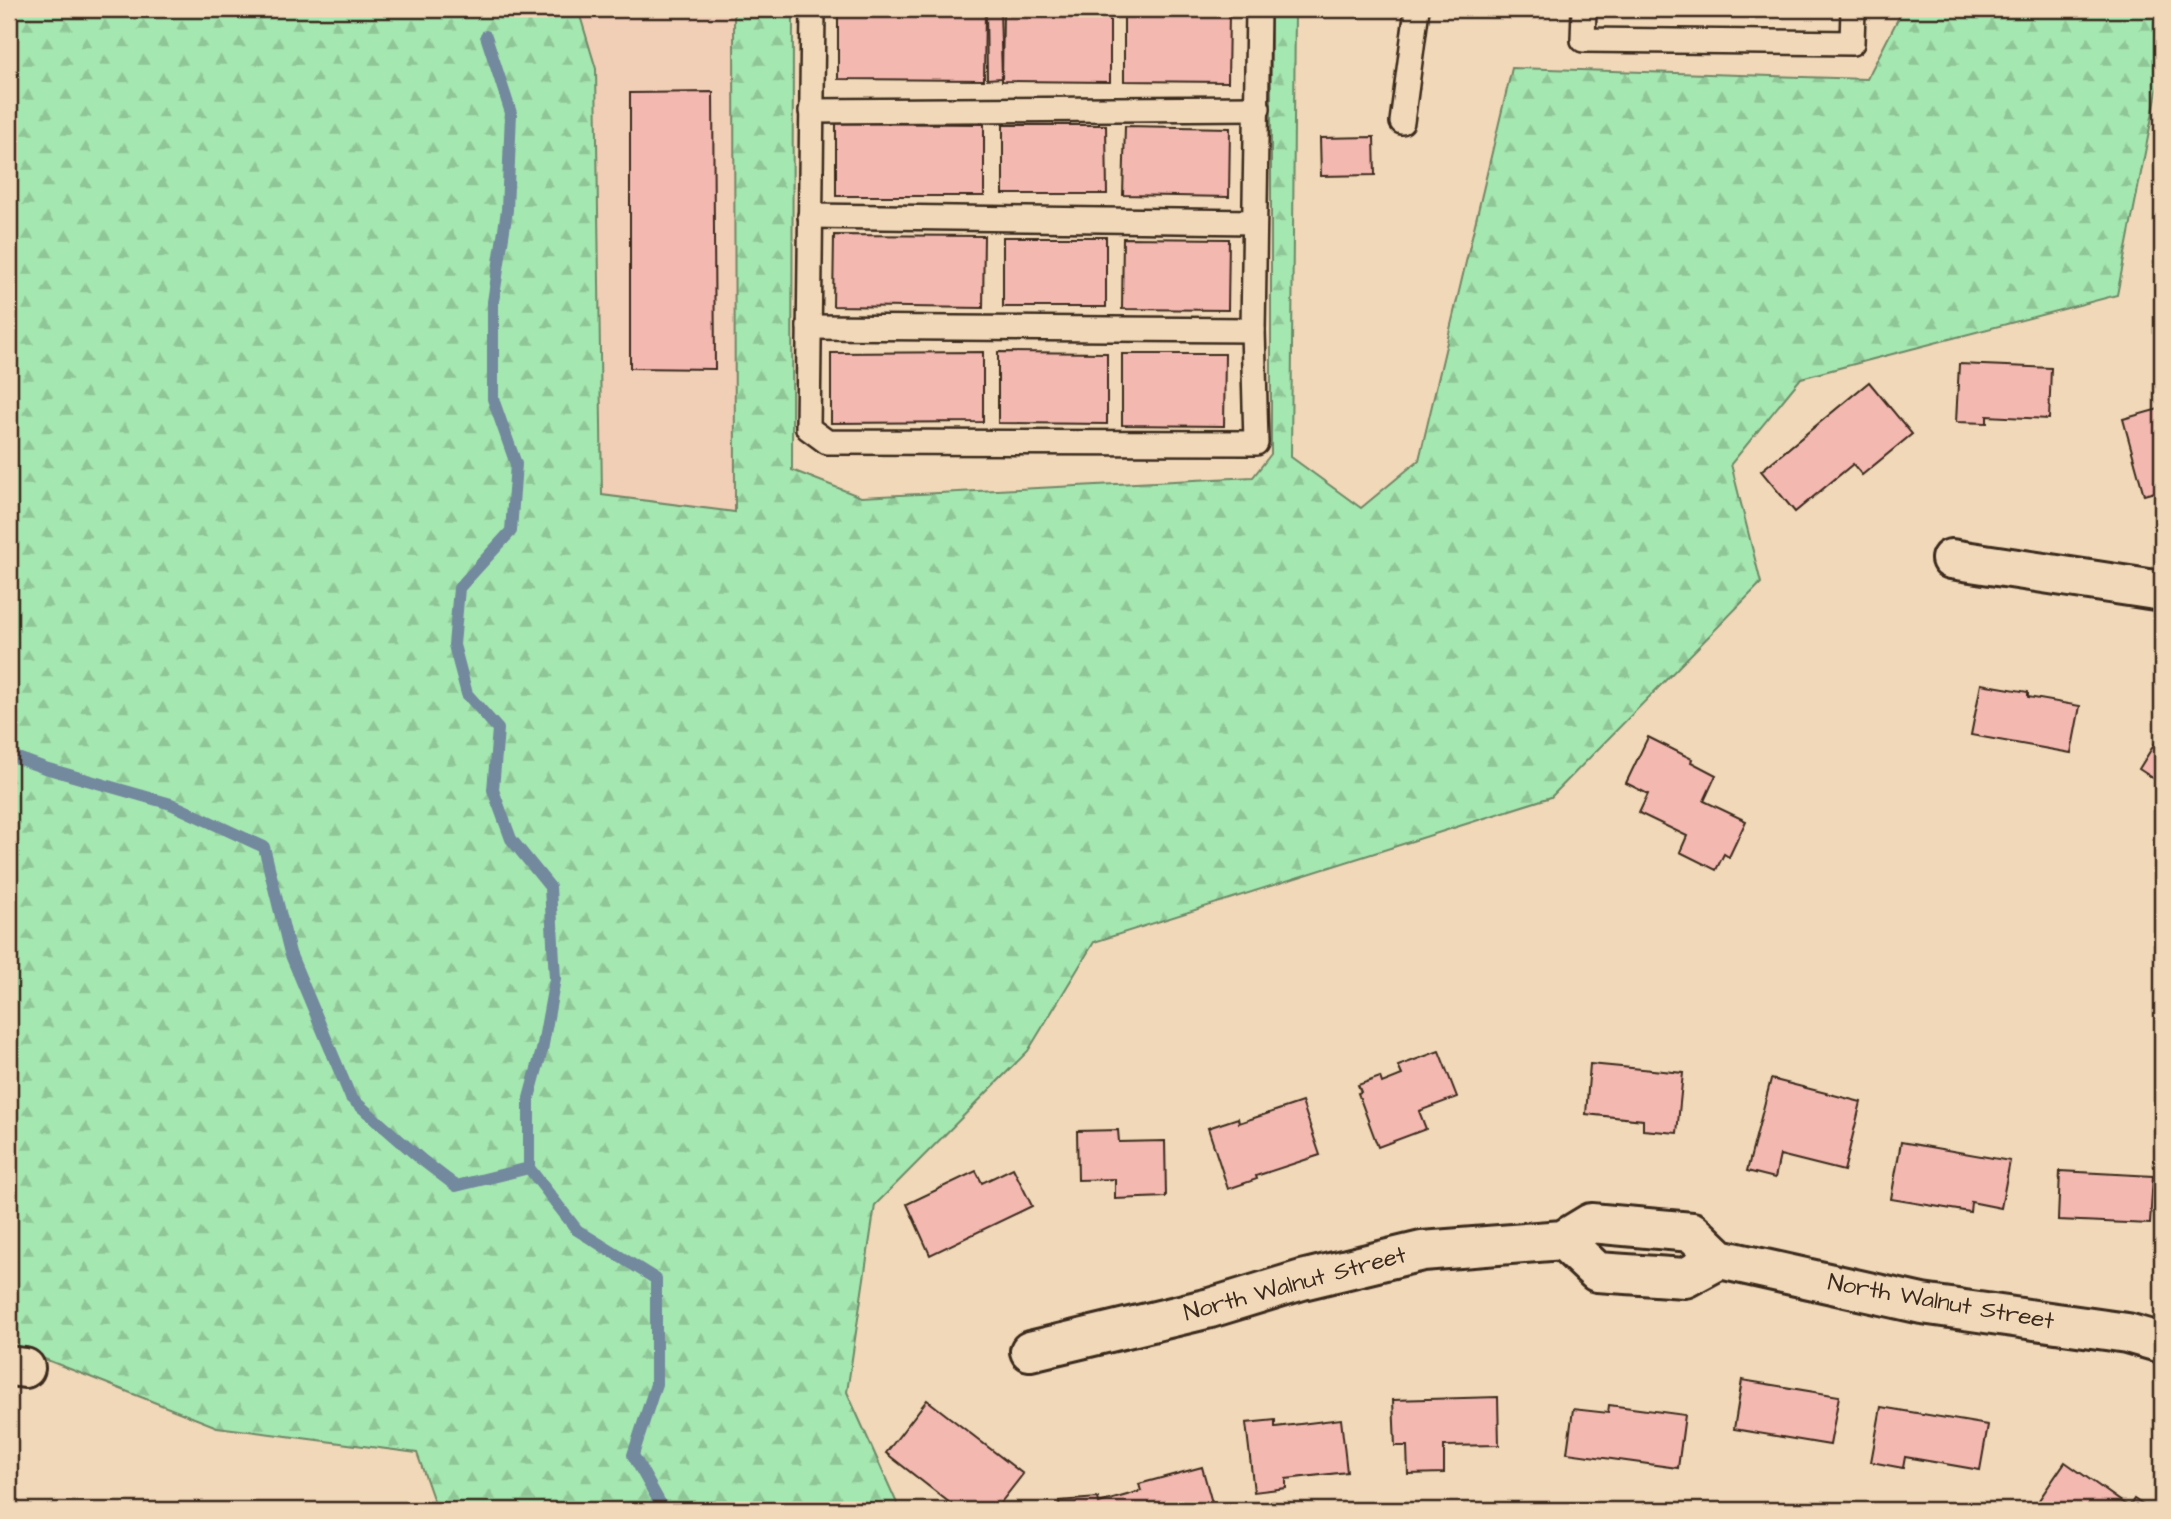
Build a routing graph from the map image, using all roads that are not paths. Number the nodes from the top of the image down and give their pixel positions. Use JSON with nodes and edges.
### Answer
{"nodes":[{"id":1,"x":813,"y":9,"type":"edge"},
{"id":2,"x":1258,"y":9,"type":"edge"},
{"id":3,"x":1417,"y":9,"type":"edge"},
{"id":4,"x":1584,"y":9,"type":"edge"},
{"id":5,"x":1853,"y":9,"type":"edge"},
{"id":6,"x":1258,"y":107,"type":"junction"},
{"id":7,"x":811,"y":111,"type":"junction"},
{"id":8,"x":1402,"y":122,"type":"dead end"},
{"id":9,"x":810,"y":216,"type":"junction"},
{"id":10,"x":1254,"y":222,"type":"junction"},
{"id":11,"x":809,"y":327,"type":"junction"},
{"id":12,"x":1253,"y":330,"type":"junction"},
{"id":13,"x":1951,"y":559,"type":"dead end"},
{"id":14,"x":2162,"y":591,"type":"edge"},
{"id":15,"x":2162,"y":1343,"type":"edge"},
{"id":16,"x":1030,"y":1351,"type":"dead end"}],
"edges":[{"from":1,"to":7,"type":"lane"},
{"from":2,"to":6,"type":"lane"},
{"from":3,"to":8,"type":"lane"},
{"from":4,"to":5,"type":"lane"},
{"from":6,"to":7,"type":"lane"},
{"from":6,"to":10,"type":"lane"},
{"from":7,"to":9,"type":"lane"},
{"from":9,"to":10,"type":"lane"},
{"from":9,"to":11,"type":"lane"},
{"from":10,"to":12,"type":"lane"},
{"from":11,"to":12,"type":"lane"},
{"from":11,"to":12,"type":"lane"},
{"from":13,"to":14,"type":"street"},
{"from":15,"to":16,"type":"street","name":"North Walnut Street"}]}
